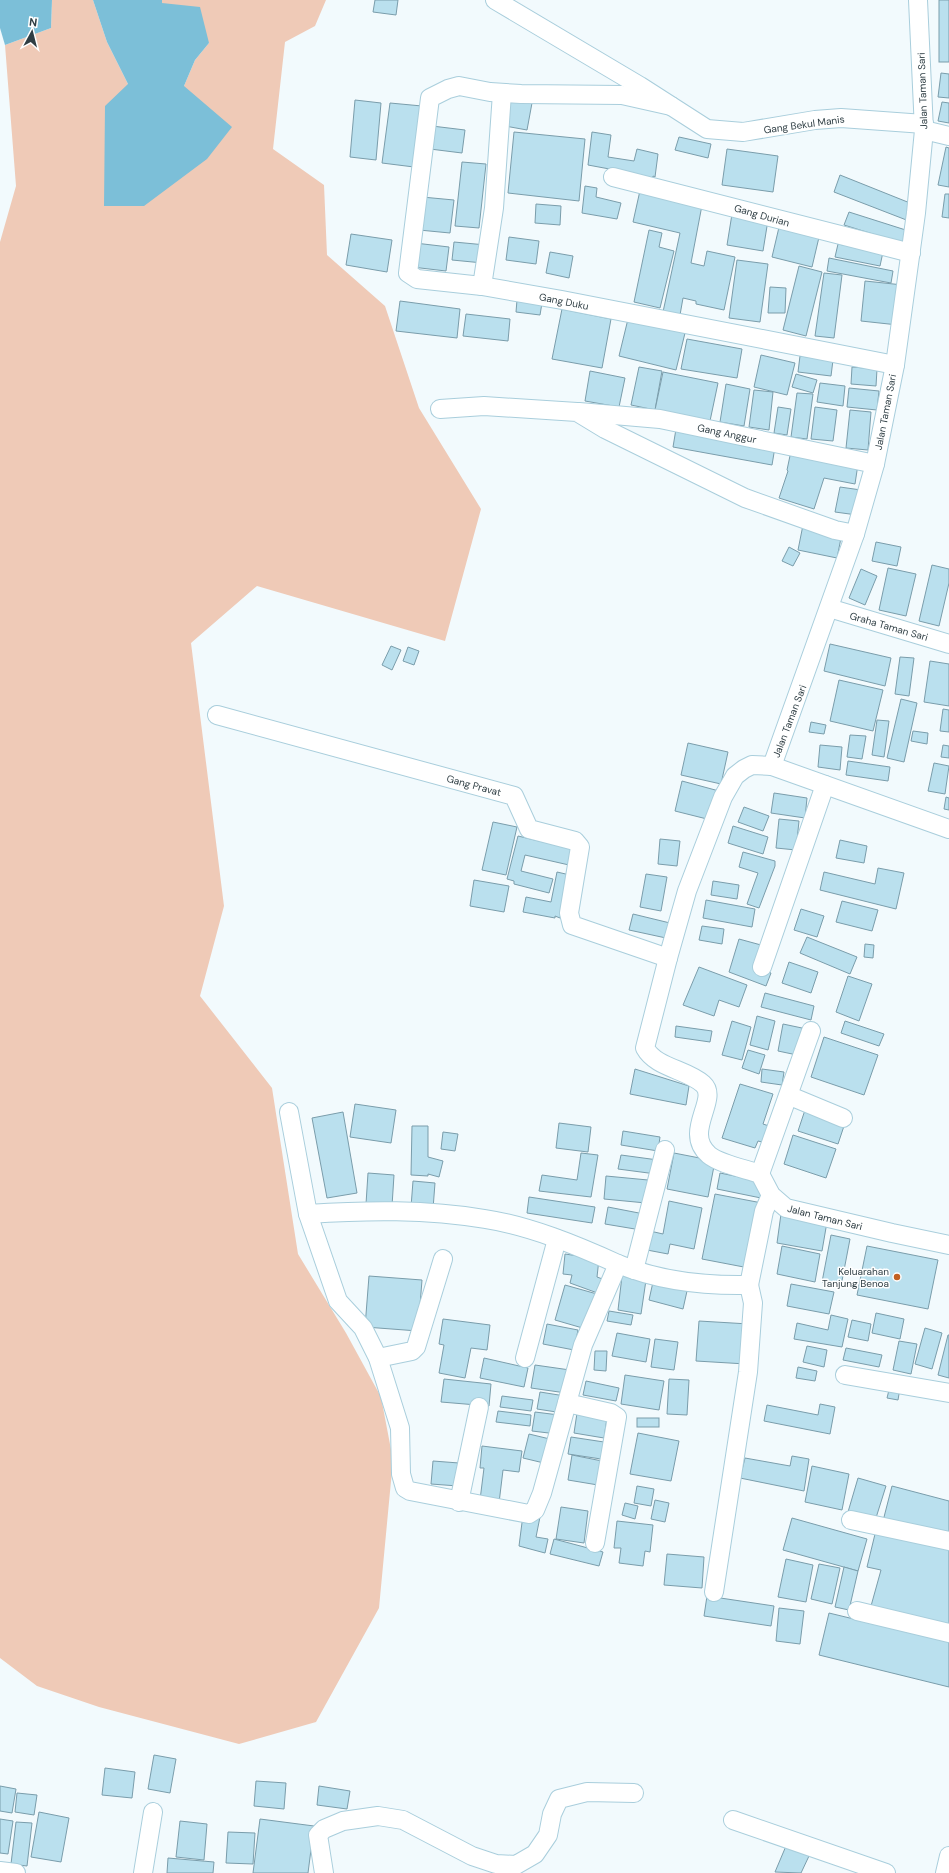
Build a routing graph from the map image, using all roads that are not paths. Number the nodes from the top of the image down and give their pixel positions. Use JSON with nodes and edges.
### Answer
{"nodes":[{"id":1,"x":495,"y":0,"type":"edge"},
{"id":2,"x":918,"y":0,"type":"edge"},
{"id":3,"x":502,"y":93,"type":"junction"},
{"id":4,"x":670,"y":106,"type":"junction"},
{"id":5,"x":924,"y":127,"type":"junction"},
{"id":6,"x":949,"y":136,"type":"edge"},
{"id":7,"x":613,"y":178,"type":"dead end"},
{"id":8,"x":911,"y":253,"type":"junction"},
{"id":9,"x":482,"y":286,"type":"junction"},
{"id":10,"x":895,"y":365,"type":"junction"},
{"id":11,"x":440,"y":409,"type":"dead end"},
{"id":12,"x":577,"y":412,"type":"junction"},
{"id":13,"x":875,"y":464,"type":"junction"},
{"id":14,"x":856,"y":534,"type":"junction"},
{"id":15,"x":829,"y":608,"type":"junction"},
{"id":16,"x":949,"y":644,"type":"edge"},
{"id":17,"x":217,"y":715,"type":"dead end"},
{"id":18,"x":772,"y":766,"type":"junction"},
{"id":19,"x":825,"y":785,"type":"junction"},
{"id":20,"x":949,"y":829,"type":"edge"},
{"id":21,"x":668,"y":958,"type":"junction"},
{"id":22,"x":762,"y":967,"type":"dead end"},
{"id":23,"x":811,"y":1031,"type":"dead end"},
{"id":24,"x":790,"y":1096,"type":"junction"},
{"id":25,"x":289,"y":1112,"type":"dead end"},
{"id":26,"x":843,"y":1118,"type":"dead end"},
{"id":27,"x":665,"y":1150,"type":"dead end"},
{"id":28,"x":760,"y":1174,"type":"junction"},
{"id":29,"x":771,"y":1195,"type":"junction"},
{"id":30,"x":308,"y":1214,"type":"junction"},
{"id":31,"x":557,"y":1238,"type":"junction"},
{"id":32,"x":949,"y":1245,"type":"edge"},
{"id":33,"x":444,"y":1258,"type":"dead end"},
{"id":34,"x":626,"y":1267,"type":"junction"},
{"id":35,"x":749,"y":1285,"type":"junction"},
{"id":36,"x":378,"y":1358,"type":"junction"},
{"id":37,"x":525,"y":1358,"type":"dead end"},
{"id":38,"x":845,"y":1375,"type":"dead end"},
{"id":39,"x":949,"y":1393,"type":"edge"},
{"id":40,"x":567,"y":1403,"type":"junction"},
{"id":41,"x":479,"y":1407,"type":"dead end"},
{"id":42,"x":459,"y":1502,"type":"junction"},
{"id":43,"x":851,"y":1520,"type":"dead end"},
{"id":44,"x":949,"y":1541,"type":"edge"},
{"id":45,"x":595,"y":1543,"type":"dead end"},
{"id":46,"x":714,"y":1592,"type":"dead end"},
{"id":47,"x":857,"y":1612,"type":"dead end"},
{"id":48,"x":949,"y":1633,"type":"edge"},
{"id":49,"x":634,"y":1793,"type":"dead end"},
{"id":50,"x":153,"y":1812,"type":"dead end"},
{"id":51,"x":733,"y":1820,"type":"dead end"},
{"id":52,"x":949,"y":1856,"type":"edge"},
{"id":53,"x":0,"y":1871,"type":"edge"},
{"id":54,"x":16,"y":1873,"type":"edge"},
{"id":55,"x":144,"y":1873,"type":"edge"},
{"id":56,"x":324,"y":1873,"type":"edge"},
{"id":57,"x":886,"y":1873,"type":"edge"},
{"id":58,"x":945,"y":1873,"type":"edge"}],
"edges":[{"from":1,"to":4,"type":"street"},
{"from":2,"to":5,"type":"street","name":"Jalan Taman Sari"},
{"from":3,"to":4,"type":"street"},
{"from":3,"to":9,"type":"street"},
{"from":3,"to":9,"type":"street","name":"Gang Duku"},
{"from":4,"to":5,"type":"street","name":"Gang Bekul Manis"},
{"from":5,"to":6,"type":"street","name":"Gang Bekul Manis"},
{"from":5,"to":8,"type":"street","name":"Jalan Taman Sari"},
{"from":7,"to":8,"type":"street","name":"Gang Durian"},
{"from":8,"to":10,"type":"street","name":"Jalan Taman Sari"},
{"from":9,"to":10,"type":"street","name":"Gang Duku"},
{"from":10,"to":13,"type":"street","name":"Jalan Taman Sari"},
{"from":11,"to":12,"type":"street","name":"Gang Anggur"},
{"from":12,"to":13,"type":"street","name":"Gang Anggur"},
{"from":12,"to":14,"type":"street"},
{"from":13,"to":14,"type":"street","name":"Jalan Taman Sari"},
{"from":14,"to":15,"type":"street","name":"Jalan Taman Sari"},
{"from":15,"to":16,"type":"street","name":"Graha Taman Sari"},
{"from":15,"to":18,"type":"street","name":"Jalan Taman Sari"},
{"from":17,"to":21,"type":"street","name":"Gang Pravat"},
{"from":18,"to":19,"type":"street"},
{"from":18,"to":21,"type":"street","name":"Jalan Taman Sari"},
{"from":19,"to":20,"type":"street"},
{"from":19,"to":22,"type":"street"},
{"from":21,"to":28,"type":"street","name":"Jalan Taman Sari"},
{"from":23,"to":24,"type":"street"},
{"from":24,"to":26,"type":"street"},
{"from":24,"to":28,"type":"street"},
{"from":25,"to":30,"type":"street"},
{"from":27,"to":34,"type":"street"},
{"from":28,"to":29,"type":"street","name":"Jalan Taman Sari"},
{"from":29,"to":32,"type":"street","name":"Jalan Taman Sari"},
{"from":29,"to":35,"type":"street"},
{"from":30,"to":31,"type":"street"},
{"from":30,"to":36,"type":"street"},
{"from":31,"to":34,"type":"street"},
{"from":31,"to":37,"type":"street"},
{"from":33,"to":36,"type":"street"},
{"from":34,"to":35,"type":"street"},
{"from":34,"to":40,"type":"street"},
{"from":35,"to":46,"type":"street"},
{"from":36,"to":42,"type":"street"},
{"from":38,"to":39,"type":"street"},
{"from":40,"to":42,"type":"street"},
{"from":40,"to":45,"type":"street"},
{"from":41,"to":42,"type":"street"},
{"from":43,"to":44,"type":"street"},
{"from":47,"to":48,"type":"street"},
{"from":49,"to":56,"type":"street"},
{"from":50,"to":55,"type":"street"},
{"from":51,"to":57,"type":"street"},
{"from":52,"to":58,"type":"street"},
{"from":53,"to":54,"type":"street"}]}
